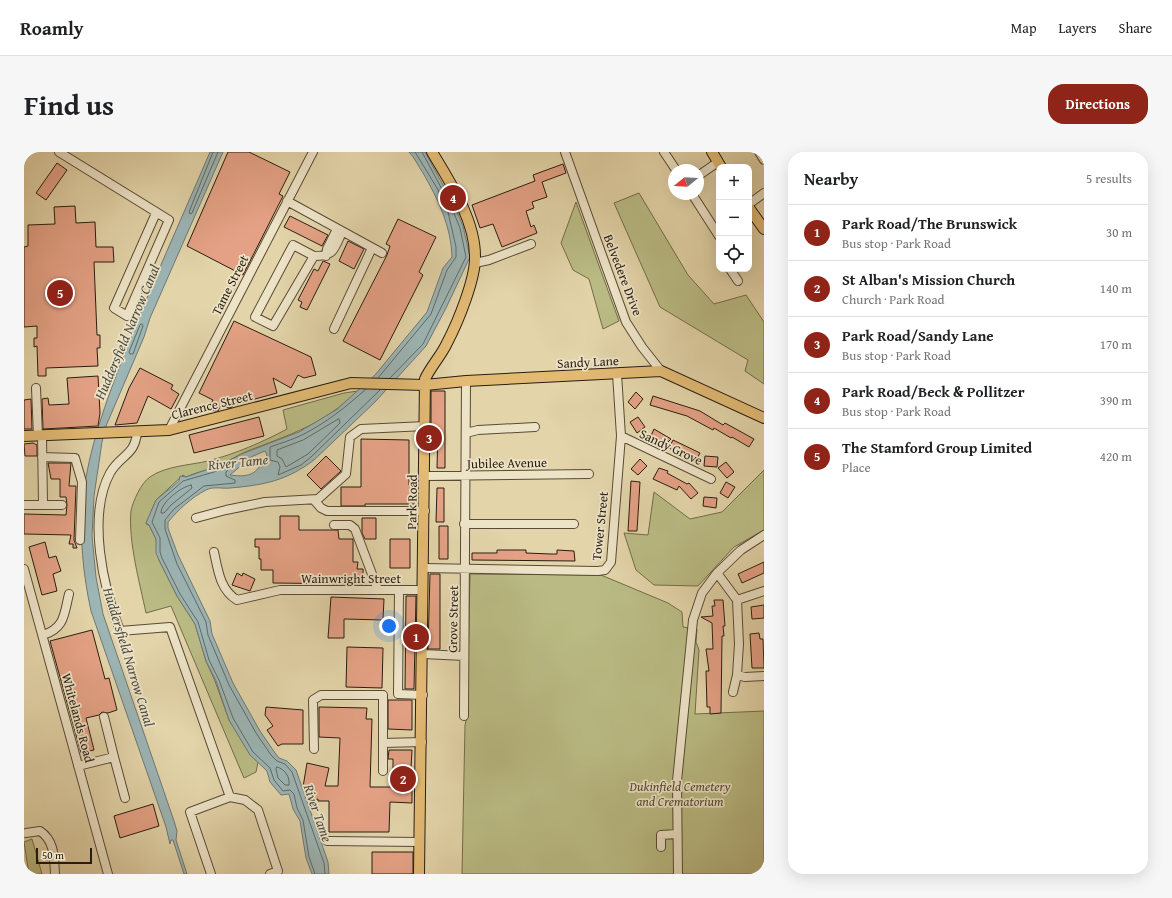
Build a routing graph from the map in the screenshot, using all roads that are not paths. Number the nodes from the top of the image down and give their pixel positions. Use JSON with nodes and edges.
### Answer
{"nodes":[{"id":1,"x":59,"y":152,"type":"edge"},
{"id":2,"x":313,"y":152,"type":"edge"},
{"id":3,"x":432,"y":152,"type":"edge"},
{"id":4,"x":565,"y":152,"type":"edge"},
{"id":5,"x":664,"y":152,"type":"edge"},
{"id":6,"x":712,"y":152,"type":"edge"},
{"id":7,"x":758,"y":152,"type":"edge"},
{"id":8,"x":299,"y":157,"type":"dead end"},
{"id":9,"x":764,"y":160,"type":"edge"},
{"id":10,"x":308,"y":162,"type":"junction"},
{"id":11,"x":672,"y":164,"type":"edge"},
{"id":12,"x":719,"y":164,"type":"edge"},
{"id":13,"x":716,"y":167,"type":"edge"},
{"id":14,"x":704,"y":173,"type":"edge"},
{"id":15,"x":764,"y":193,"type":"edge"},
{"id":16,"x":696,"y":200,"type":"edge"},
{"id":17,"x":288,"y":201,"type":"junction"},
{"id":18,"x":752,"y":202,"type":"edge"},
{"id":19,"x":752,"y":212,"type":"edge"},
{"id":20,"x":156,"y":213,"type":"junction"},
{"id":21,"x":764,"y":229,"type":"edge"},
{"id":22,"x":340,"y":230,"type":"junction"},
{"id":23,"x":716,"y":231,"type":"edge"},
{"id":24,"x":531,"y":244,"type":"dead end"},
{"id":25,"x":372,"y":248,"type":"junction"},
{"id":26,"x":382,"y":253,"type":"dead end"},
{"id":27,"x":314,"y":256,"type":"junction"},
{"id":28,"x":475,"y":263,"type":"junction"},
{"id":29,"x":732,"y":272,"type":"edge"},
{"id":30,"x":738,"y":281,"type":"dead end"},
{"id":31,"x":334,"y":329,"type":"dead end"},
{"id":32,"x":661,"y":372,"type":"junction"},
{"id":33,"x":617,"y":374,"type":"junction"},
{"id":34,"x":466,"y":381,"type":"junction"},
{"id":35,"x":425,"y":385,"type":"junction"},
{"id":36,"x":403,"y":386,"type":"joint"},
{"id":37,"x":36,"y":388,"type":"dead end"},
{"id":38,"x":764,"y":418,"type":"edge"},
{"id":39,"x":426,"y":426,"type":"junction"},
{"id":40,"x":535,"y":427,"type":"dead end"},
{"id":41,"x":169,"y":430,"type":"junction"},
{"id":42,"x":137,"y":432,"type":"junction"},
{"id":43,"x":466,"y":433,"type":"junction"},
{"id":44,"x":24,"y":436,"type":"edge"},
{"id":45,"x":40,"y":436,"type":"junction"},
{"id":46,"x":621,"y":436,"type":"junction"},
{"id":47,"x":42,"y":458,"type":"junction"},
{"id":48,"x":589,"y":474,"type":"dead end"},
{"id":49,"x":425,"y":476,"type":"junction"},
{"id":50,"x":464,"y":476,"type":"junction"},
{"id":51,"x":711,"y":479,"type":"dead end"},
{"id":52,"x":314,"y":500,"type":"junction"},
{"id":53,"x":24,"y":505,"type":"edge"},
{"id":54,"x":43,"y":505,"type":"junction"},
{"id":55,"x":62,"y":505,"type":"dead end"},
{"id":56,"x":424,"y":511,"type":"junction"},
{"id":57,"x":196,"y":518,"type":"dead end"},
{"id":58,"x":464,"y":524,"type":"junction"},
{"id":59,"x":574,"y":524,"type":"dead end"},
{"id":60,"x":334,"y":525,"type":"dead end"},
{"id":61,"x":764,"y":535,"type":"edge"},
{"id":62,"x":80,"y":540,"type":"dead end"},
{"id":63,"x":214,"y":552,"type":"dead end"},
{"id":64,"x":424,"y":568,"type":"junction"},
{"id":65,"x":464,"y":568,"type":"junction"},
{"id":66,"x":24,"y":569,"type":"edge"},
{"id":67,"x":717,"y":573,"type":"junction"},
{"id":68,"x":378,"y":590,"type":"junction"},
{"id":69,"x":399,"y":590,"type":"junction"},
{"id":70,"x":423,"y":590,"type":"junction"},
{"id":71,"x":764,"y":591,"type":"edge"},
{"id":72,"x":69,"y":594,"type":"dead end"},
{"id":73,"x":736,"y":600,"type":"junction"},
{"id":74,"x":42,"y":635,"type":"junction"},
{"id":75,"x":423,"y":654,"type":"junction"},
{"id":76,"x":464,"y":656,"type":"junction"},
{"id":77,"x":737,"y":675,"type":"junction"},
{"id":78,"x":764,"y":676,"type":"edge"},
{"id":79,"x":733,"y":692,"type":"dead end"},
{"id":80,"x":422,"y":695,"type":"junction"},
{"id":81,"x":104,"y":716,"type":"dead end"},
{"id":82,"x":464,"y":716,"type":"dead end"},
{"id":83,"x":422,"y":742,"type":"junction"},
{"id":84,"x":383,"y":743,"type":"junction"},
{"id":85,"x":314,"y":749,"type":"dead end"},
{"id":86,"x":114,"y":757,"type":"junction"},
{"id":87,"x":78,"y":766,"type":"junction"},
{"id":88,"x":383,"y":771,"type":"dead end"},
{"id":89,"x":230,"y":797,"type":"junction"},
{"id":90,"x":125,"y":798,"type":"dead end"},
{"id":91,"x":26,"y":833,"type":"dead end"},
{"id":92,"x":677,"y":834,"type":"junction"},
{"id":93,"x":327,"y":841,"type":"dead end"},
{"id":94,"x":420,"y":842,"type":"junction"},
{"id":95,"x":661,"y":847,"type":"dead end"},
{"id":96,"x":55,"y":874,"type":"edge"},
{"id":97,"x":108,"y":874,"type":"edge"},
{"id":98,"x":211,"y":874,"type":"edge"},
{"id":99,"x":270,"y":874,"type":"edge"},
{"id":100,"x":419,"y":874,"type":"edge"},
{"id":101,"x":678,"y":874,"type":"edge"}],
"edges":[{"from":1,"to":20,"type":"street"},
{"from":2,"to":10,"type":"street","name":"Tame Street"},
{"from":3,"to":28,"type":"main road","name":"Park Road"},
{"from":4,"to":32,"type":"street","name":"Belvedere Drive"},
{"from":5,"to":11,"type":"street"},
{"from":6,"to":12,"type":"main road"},
{"from":7,"to":9,"type":"street"},
{"from":8,"to":10,"type":"street"},
{"from":10,"to":17,"type":"street","name":"Tame Street"},
{"from":13,"to":14,"type":"street"},
{"from":15,"to":18,"type":"street"},
{"from":16,"to":23,"type":"street"},
{"from":17,"to":22,"type":"street"},
{"from":17,"to":41,"type":"street","name":"Tame Street"},
{"from":19,"to":21,"type":"main road"},
{"from":20,"to":20,"type":"street"},
{"from":22,"to":25,"type":"street"},
{"from":22,"to":27,"type":"street"},
{"from":24,"to":28,"type":"street"},
{"from":25,"to":26,"type":"street"},
{"from":25,"to":31,"type":"street"},
{"from":27,"to":27,"type":"street"},
{"from":28,"to":35,"type":"main road","name":"Park Road"},
{"from":29,"to":30,"type":"street"},
{"from":32,"to":33,"type":"main road","name":"Sandy Lane"},
{"from":32,"to":38,"type":"main road","name":"Sandy Lane"},
{"from":33,"to":34,"type":"main road","name":"Sandy Lane"},
{"from":33,"to":46,"type":"street","name":"Tower Street"},
{"from":34,"to":35,"type":"main road","name":"Sandy Lane"},
{"from":34,"to":43,"type":"street","name":"Grove Street"},
{"from":35,"to":36,"type":"main road","name":"Sandy Lane"},
{"from":35,"to":39,"type":"main road","name":"Park Road"},
{"from":36,"to":41,"type":"main road","name":"Clarence Street"},
{"from":37,"to":45,"type":"street"},
{"from":39,"to":49,"type":"main road","name":"Park Road"},
{"from":39,"to":52,"type":"street"},
{"from":40,"to":43,"type":"street"},
{"from":41,"to":42,"type":"main road","name":"Clarence Street"},
{"from":42,"to":45,"type":"main road","name":"Clarence Street"},
{"from":42,"to":89,"type":"street"},
{"from":43,"to":50,"type":"street","name":"Grove Street"},
{"from":44,"to":45,"type":"main road","name":"Clarence Street"},
{"from":45,"to":47,"type":"street"},
{"from":46,"to":51,"type":"street","name":"Sandy Grove"},
{"from":46,"to":65,"type":"street","name":"Tower Street"},
{"from":47,"to":54,"type":"street"},
{"from":47,"to":62,"type":"street"},
{"from":48,"to":50,"type":"street","name":"Jubilee Avenue"},
{"from":49,"to":50,"type":"street","name":"Jubilee Avenue"},
{"from":49,"to":56,"type":"main road","name":"Park Road"},
{"from":50,"to":58,"type":"street","name":"Grove Street"},
{"from":52,"to":56,"type":"street"},
{"from":52,"to":57,"type":"street"},
{"from":53,"to":54,"type":"street"},
{"from":54,"to":55,"type":"street"},
{"from":56,"to":64,"type":"main road","name":"Park Road"},
{"from":58,"to":59,"type":"street"},
{"from":58,"to":65,"type":"street","name":"Grove Street"},
{"from":60,"to":68,"type":"street"},
{"from":61,"to":67,"type":"street"},
{"from":63,"to":68,"type":"street","name":"Wainwright Street"},
{"from":64,"to":65,"type":"street","name":"Tower Street"},
{"from":64,"to":70,"type":"main road","name":"Park Road"},
{"from":65,"to":76,"type":"street","name":"Grove Street"},
{"from":66,"to":74,"type":"street","name":"Whitelands Road"},
{"from":67,"to":73,"type":"street"},
{"from":67,"to":92,"type":"street"},
{"from":68,"to":69,"type":"street","name":"Wainwright Street"},
{"from":69,"to":70,"type":"street","name":"Wainwright Street"},
{"from":69,"to":80,"type":"street"},
{"from":70,"to":75,"type":"main road","name":"Park Road"},
{"from":71,"to":73,"type":"street"},
{"from":72,"to":74,"type":"street"},
{"from":73,"to":77,"type":"street"},
{"from":74,"to":87,"type":"street","name":"Whitelands Road"},
{"from":75,"to":76,"type":"street"},
{"from":75,"to":80,"type":"main road","name":"Park Road"},
{"from":76,"to":82,"type":"street","name":"Grove Street"},
{"from":77,"to":78,"type":"street"},
{"from":77,"to":79,"type":"street"},
{"from":80,"to":83,"type":"main road","name":"Park Road"},
{"from":81,"to":86,"type":"street"},
{"from":83,"to":84,"type":"street"},
{"from":83,"to":94,"type":"main road","name":"Park Road"},
{"from":84,"to":85,"type":"street"},
{"from":84,"to":88,"type":"street"},
{"from":86,"to":87,"type":"street"},
{"from":86,"to":90,"type":"street"},
{"from":87,"to":97,"type":"street","name":"Whitelands Road"},
{"from":89,"to":98,"type":"street"},
{"from":89,"to":99,"type":"street"},
{"from":91,"to":96,"type":"street"},
{"from":92,"to":95,"type":"street"},
{"from":92,"to":101,"type":"street"},
{"from":93,"to":94,"type":"street"},
{"from":94,"to":100,"type":"main road","name":"Park Road"}]}
